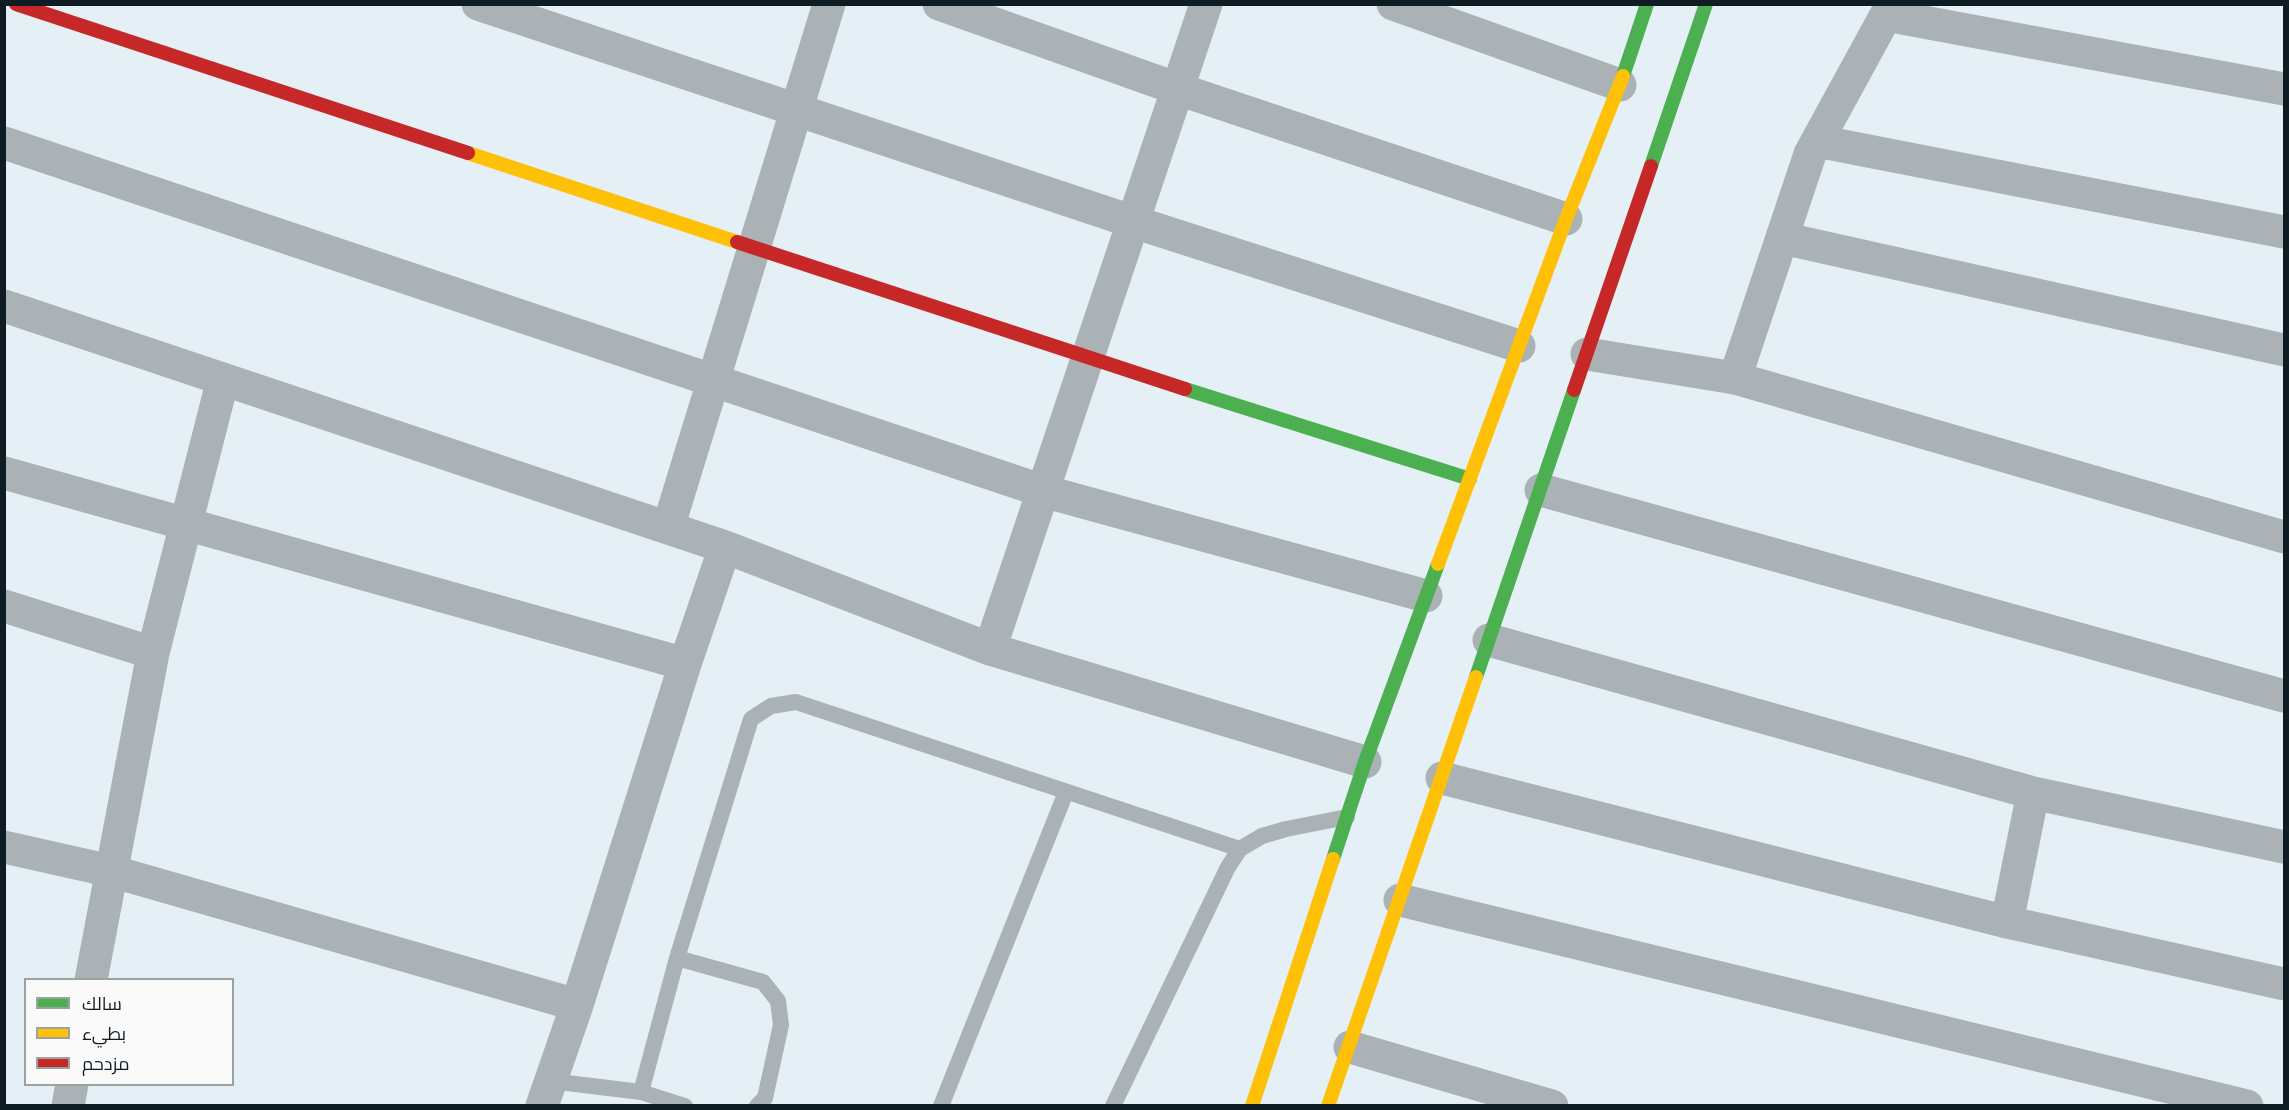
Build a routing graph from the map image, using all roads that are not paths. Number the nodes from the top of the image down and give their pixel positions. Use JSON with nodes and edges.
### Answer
{"nodes":[{"id":1,"x":16,"y":4,"type":"edge"},
{"id":2,"x":478,"y":4,"type":"edge"},
{"id":3,"x":829,"y":4,"type":"edge"},
{"id":4,"x":939,"y":4,"type":"edge"},
{"id":5,"x":1206,"y":4,"type":"edge"},
{"id":6,"x":1393,"y":4,"type":"edge"},
{"id":7,"x":1647,"y":4,"type":"edge"},
{"id":8,"x":1706,"y":4,"type":"edge"},
{"id":9,"x":1889,"y":10,"type":"edge"},
{"id":10,"x":1620,"y":86,"type":"junction"},
{"id":11,"x":1178,"y":89,"type":"junction"},
{"id":12,"x":2284,"y":89,"type":"edge"},
{"id":13,"x":797,"y":109,"type":"junction"},
{"id":14,"x":1817,"y":141,"type":"junction"},
{"id":15,"x":4,"y":143,"type":"edge"},
{"id":16,"x":1566,"y":219,"type":"junction"},
{"id":17,"x":1134,"y":222,"type":"junction"},
{"id":18,"x":2284,"y":232,"type":"edge"},
{"id":19,"x":1782,"y":238,"type":"junction"},
{"id":20,"x":754,"y":248,"type":"junction"},
{"id":21,"x":4,"y":306,"type":"edge"},
{"id":22,"x":1519,"y":346,"type":"junction"},
{"id":23,"x":2284,"y":350,"type":"edge"},
{"id":24,"x":1587,"y":354,"type":"junction"},
{"id":25,"x":1088,"y":358,"type":"junction"},
{"id":26,"x":1735,"y":378,"type":"junction"},
{"id":27,"x":223,"y":379,"type":"junction"},
{"id":28,"x":713,"y":381,"type":"junction"},
{"id":29,"x":4,"y":473,"type":"edge"},
{"id":30,"x":1470,"y":479,"type":"junction"},
{"id":31,"x":1541,"y":490,"type":"junction"},
{"id":32,"x":1043,"y":491,"type":"junction"},
{"id":33,"x":185,"y":524,"type":"junction"},
{"id":34,"x":668,"y":528,"type":"junction"},
{"id":35,"x":2284,"y":537,"type":"edge"},
{"id":36,"x":725,"y":547,"type":"junction"},
{"id":37,"x":1426,"y":596,"type":"junction"},
{"id":38,"x":4,"y":606,"type":"edge"},
{"id":39,"x":1490,"y":640,"type":"junction"},
{"id":40,"x":990,"y":649,"type":"junction"},
{"id":41,"x":153,"y":654,"type":"junction"},
{"id":42,"x":685,"y":664,"type":"junction"},
{"id":43,"x":2284,"y":695,"type":"edge"},
{"id":44,"x":1365,"y":762,"type":"junction"},
{"id":45,"x":1442,"y":778,"type":"junction"},
{"id":46,"x":1066,"y":792,"type":"junction"},
{"id":47,"x":2033,"y":793,"type":"junction"},
{"id":48,"x":1347,"y":817,"type":"junction"},
{"id":49,"x":4,"y":847,"type":"edge"},
{"id":50,"x":2284,"y":847,"type":"edge"},
{"id":51,"x":1240,"y":849,"type":"junction"},
{"id":52,"x":111,"y":871,"type":"junction"},
{"id":53,"x":1400,"y":900,"type":"junction"},
{"id":54,"x":2007,"y":922,"type":"junction"},
{"id":55,"x":677,"y":958,"type":"junction"},
{"id":56,"x":91,"y":978,"type":"edge"},
{"id":57,"x":2284,"y":984,"type":"edge"},
{"id":58,"x":577,"y":1005,"type":"junction"},
{"id":59,"x":1350,"y":1047,"type":"junction"},
{"id":60,"x":72,"y":1086,"type":"edge"},
{"id":61,"x":641,"y":1092,"type":"junction"},
{"id":62,"x":547,"y":1093,"type":"edge"},
{"id":63,"x":68,"y":1106,"type":"edge"},
{"id":64,"x":685,"y":1106,"type":"edge"},
{"id":65,"x":757,"y":1106,"type":"edge"},
{"id":66,"x":941,"y":1106,"type":"edge"},
{"id":67,"x":1113,"y":1106,"type":"edge"},
{"id":68,"x":1252,"y":1106,"type":"edge"},
{"id":69,"x":1328,"y":1106,"type":"edge"},
{"id":70,"x":1552,"y":1106,"type":"edge"},
{"id":71,"x":2247,"y":1106,"type":"edge"}],
"edges":[{"from":1,"to":20,"type":"main road"},
{"from":2,"to":13,"type":"street"},
{"from":3,"to":13,"type":"street"},
{"from":4,"to":11,"type":"street"},
{"from":5,"to":11,"type":"street"},
{"from":6,"to":10,"type":"street"},
{"from":7,"to":10,"type":"main road"},
{"from":8,"to":24,"type":"main road"},
{"from":9,"to":12,"type":"street"},
{"from":9,"to":14,"type":"street"},
{"from":10,"to":16,"type":"main road"},
{"from":11,"to":16,"type":"street"},
{"from":11,"to":17,"type":"street"},
{"from":13,"to":17,"type":"street"},
{"from":13,"to":20,"type":"street"},
{"from":14,"to":18,"type":"street"},
{"from":14,"to":19,"type":"street"},
{"from":15,"to":28,"type":"street"},
{"from":16,"to":22,"type":"main road"},
{"from":17,"to":22,"type":"street"},
{"from":17,"to":25,"type":"street"},
{"from":19,"to":23,"type":"street"},
{"from":19,"to":26,"type":"street"},
{"from":20,"to":25,"type":"main road"},
{"from":20,"to":28,"type":"street"},
{"from":21,"to":27,"type":"street"},
{"from":22,"to":30,"type":"main road"},
{"from":24,"to":26,"type":"street"},
{"from":24,"to":31,"type":"main road"},
{"from":25,"to":30,"type":"main road"},
{"from":25,"to":32,"type":"street"},
{"from":26,"to":35,"type":"street"},
{"from":27,"to":33,"type":"street"},
{"from":27,"to":34,"type":"street"},
{"from":28,"to":32,"type":"street"},
{"from":28,"to":34,"type":"street"},
{"from":29,"to":33,"type":"street"},
{"from":30,"to":37,"type":"main road"},
{"from":31,"to":39,"type":"main road"},
{"from":31,"to":43,"type":"street"},
{"from":32,"to":37,"type":"street"},
{"from":32,"to":40,"type":"street"},
{"from":33,"to":41,"type":"street"},
{"from":33,"to":42,"type":"street"},
{"from":34,"to":36,"type":"street"},
{"from":36,"to":40,"type":"street"},
{"from":36,"to":42,"type":"street"},
{"from":37,"to":44,"type":"main road"},
{"from":38,"to":41,"type":"street"},
{"from":39,"to":45,"type":"main road"},
{"from":39,"to":47,"type":"street"},
{"from":40,"to":44,"type":"street"},
{"from":41,"to":52,"type":"street"},
{"from":42,"to":58,"type":"street"},
{"from":44,"to":48,"type":"main road"},
{"from":45,"to":53,"type":"main road"},
{"from":45,"to":54,"type":"street"},
{"from":46,"to":51,"type":"lane"},
{"from":46,"to":55,"type":"lane"},
{"from":46,"to":66,"type":"lane"},
{"from":47,"to":50,"type":"street"},
{"from":47,"to":54,"type":"street"},
{"from":48,"to":51,"type":"lane"},
{"from":48,"to":68,"type":"main road"},
{"from":49,"to":52,"type":"street"},
{"from":51,"to":67,"type":"lane"},
{"from":52,"to":56,"type":"street"},
{"from":52,"to":58,"type":"street"},
{"from":53,"to":59,"type":"main road"},
{"from":53,"to":71,"type":"street"},
{"from":54,"to":57,"type":"street"},
{"from":55,"to":61,"type":"lane"},
{"from":55,"to":65,"type":"lane"},
{"from":58,"to":62,"type":"street"},
{"from":59,"to":69,"type":"main road"},
{"from":59,"to":70,"type":"street"},
{"from":60,"to":63,"type":"street"},
{"from":61,"to":62,"type":"lane"},
{"from":61,"to":64,"type":"lane"}]}
